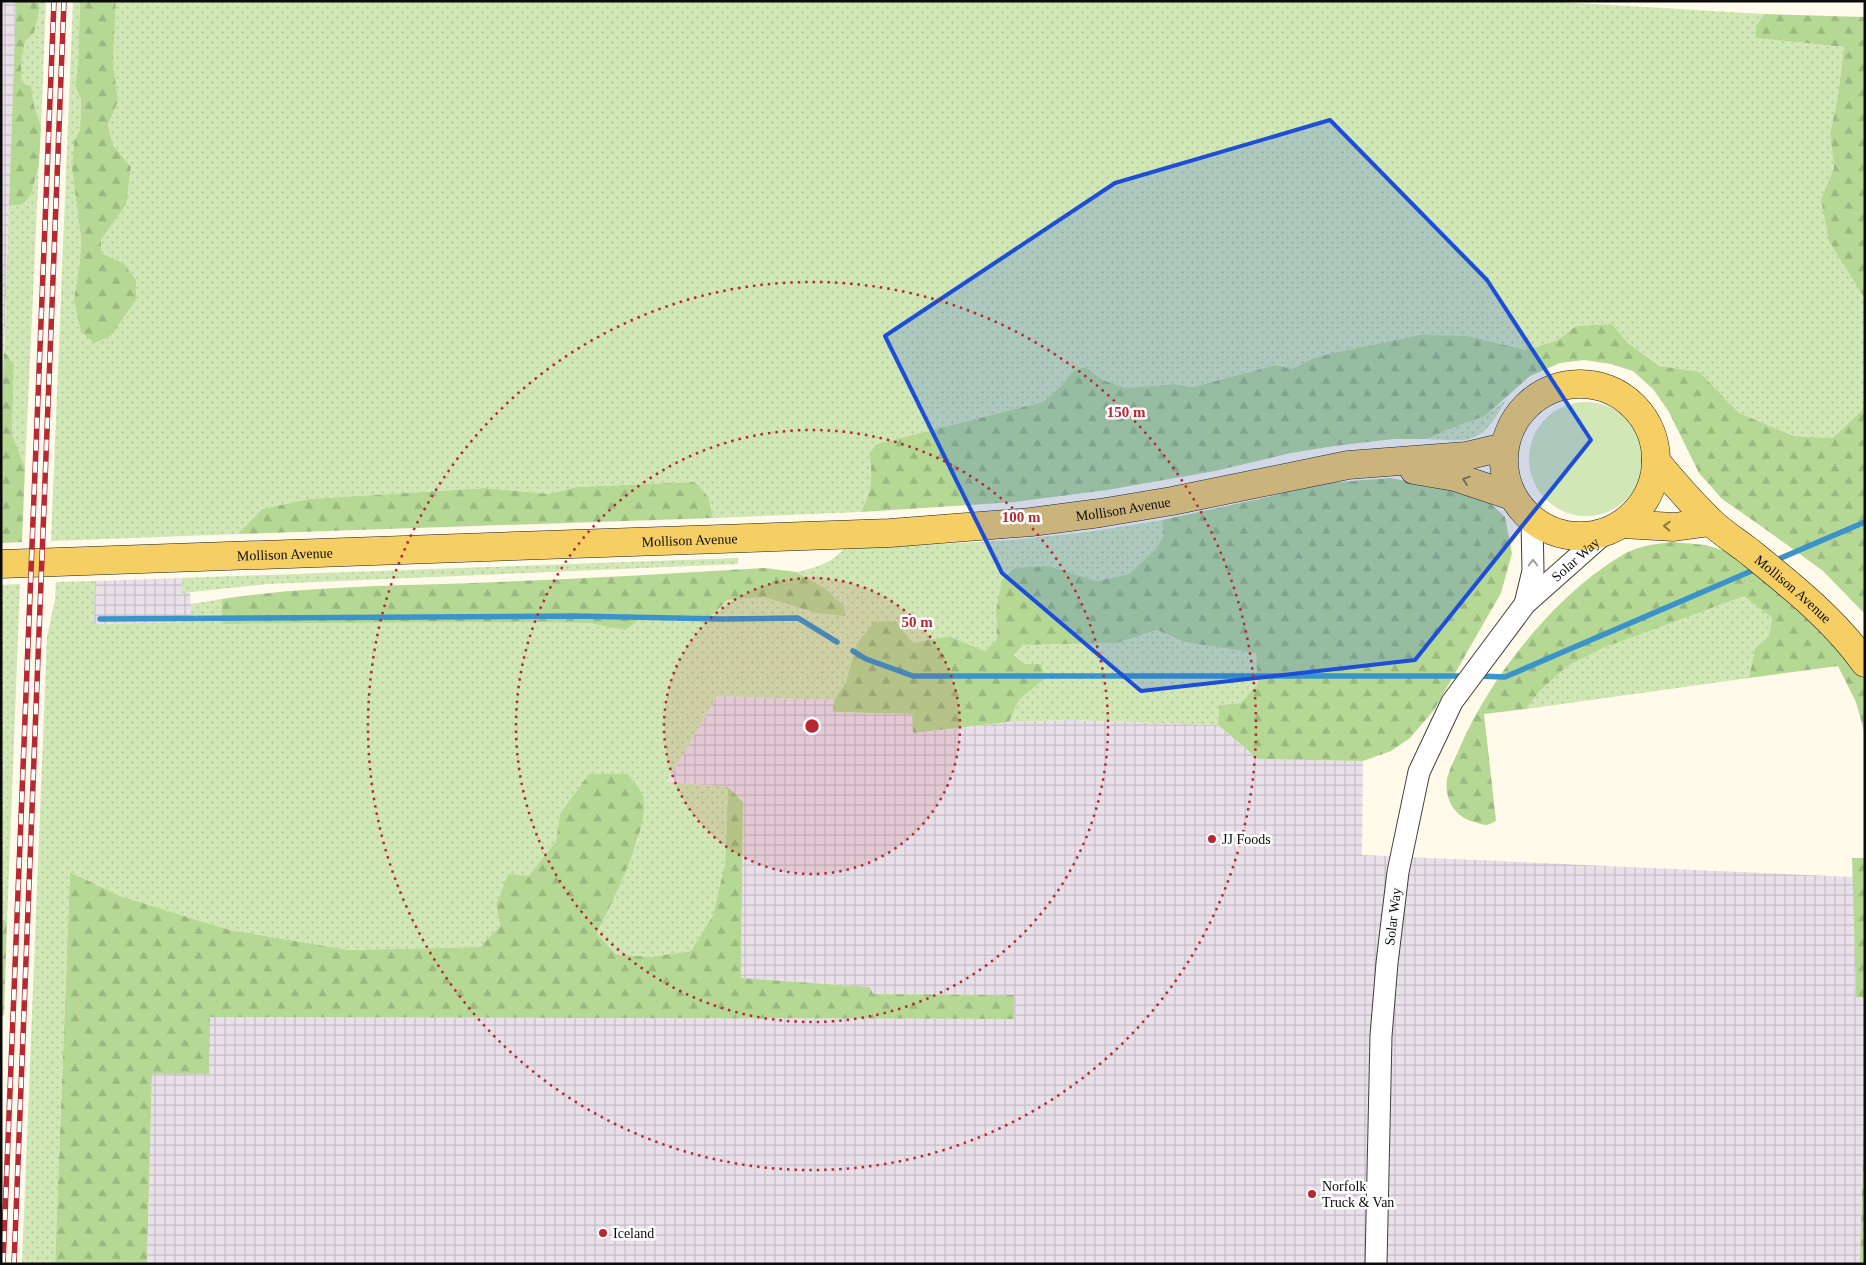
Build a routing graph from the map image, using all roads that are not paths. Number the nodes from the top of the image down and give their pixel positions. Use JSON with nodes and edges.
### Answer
{"nodes":[{"id":1,"x":1504,"y":447,"type":"junction"},
{"id":2,"x":1656,"y":461,"type":"junction"},
{"id":3,"x":1371,"y":462,"type":"junction"},
{"id":4,"x":1512,"y":496,"type":"junction"},
{"id":5,"x":1532,"y":521,"type":"junction"},
{"id":6,"x":1711,"y":522,"type":"junction"},
{"id":7,"x":1614,"y":528,"type":"junction"},
{"id":8,"x":1,"y":564,"type":"edge"},
{"id":9,"x":1525,"y":604,"type":"junction"},
{"id":10,"x":1865,"y":663,"type":"edge"},
{"id":11,"x":1376,"y":1264,"type":"edge"}],
"edges":[{"from":1,"to":2,"type":"main road"},
{"from":1,"to":3,"type":"main road","name":"Mollison Avenue"},
{"from":1,"to":4,"type":"main road"},
{"from":2,"to":6,"type":"main road","name":"Mollison Avenue"},
{"from":2,"to":7,"type":"main road"},
{"from":4,"to":3,"type":"main road","name":"Mollison Avenue","one_way":true},
{"from":3,"to":8,"type":"main road","name":"Mollison Avenue"},
{"from":4,"to":5,"type":"main road"},
{"from":5,"to":7,"type":"main road"},
{"from":9,"to":5,"type":"street","name":"Solar Way","one_way":true},
{"from":6,"to":7,"type":"main road","one_way":true},
{"from":6,"to":10,"type":"main road","name":"Mollison Avenue"},
{"from":7,"to":9,"type":"street","name":"Solar Way"},
{"from":9,"to":11,"type":"street","name":"Solar Way"}]}
